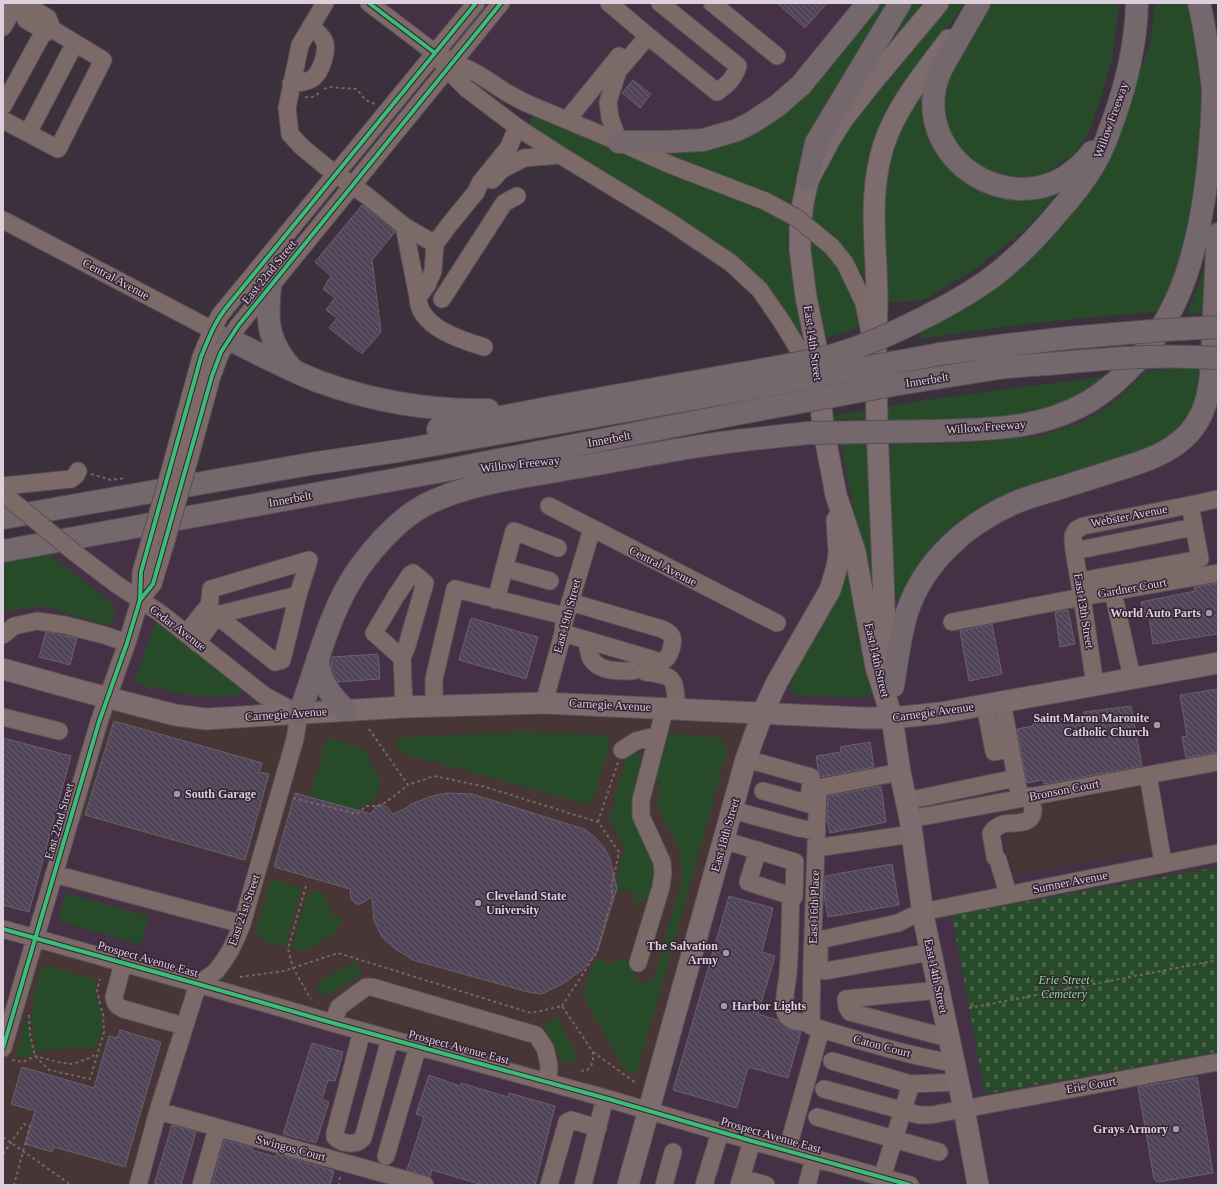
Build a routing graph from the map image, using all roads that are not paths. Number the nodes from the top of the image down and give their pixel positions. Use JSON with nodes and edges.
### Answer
{"nodes":[{"id":1,"x":325,"y":3,"type":"edge"},
{"id":2,"x":369,"y":3,"type":"edge"},
{"id":3,"x":476,"y":3,"type":"edge"},
{"id":4,"x":501,"y":3,"type":"edge"},
{"id":5,"x":609,"y":3,"type":"edge"},
{"id":6,"x":660,"y":3,"type":"edge"},
{"id":7,"x":712,"y":3,"type":"edge"},
{"id":8,"x":868,"y":3,"type":"edge"},
{"id":9,"x":900,"y":3,"type":"edge"},
{"id":10,"x":938,"y":3,"type":"edge"},
{"id":11,"x":979,"y":3,"type":"edge"},
{"id":12,"x":1137,"y":3,"type":"edge"},
{"id":13,"x":1199,"y":3,"type":"edge"},
{"id":14,"x":15,"y":6,"type":"edge"},
{"id":15,"x":311,"y":26,"type":"junction"},
{"id":16,"x":3,"y":27,"type":"edge"},
{"id":17,"x":52,"y":29,"type":"junction"},
{"id":18,"x":644,"y":32,"type":"junction"},
{"id":19,"x":75,"y":43,"type":"junction"},
{"id":20,"x":435,"y":53,"type":"junction"},
{"id":21,"x":777,"y":56,"type":"dead end"},
{"id":22,"x":450,"y":65,"type":"junction"},
{"id":23,"x":296,"y":90,"type":"junction"},
{"id":24,"x":1213,"y":95,"type":"junction"},
{"id":25,"x":1119,"y":104,"type":"junction"},
{"id":26,"x":3,"y":106,"type":"edge"},
{"id":27,"x":3,"y":120,"type":"edge"},
{"id":28,"x":567,"y":120,"type":"junction"},
{"id":29,"x":517,"y":127,"type":"junction"},
{"id":30,"x":28,"y":133,"type":"junction"},
{"id":31,"x":619,"y":142,"type":"junction"},
{"id":32,"x":1218,"y":142,"type":"edge"},
{"id":33,"x":560,"y":155,"type":"junction"},
{"id":34,"x":336,"y":174,"type":"junction"},
{"id":35,"x":808,"y":180,"type":"junction"},
{"id":36,"x":352,"y":184,"type":"junction"},
{"id":37,"x":476,"y":192,"type":"junction"},
{"id":38,"x":517,"y":196,"type":"dead end"},
{"id":39,"x":3,"y":220,"type":"edge"},
{"id":40,"x":404,"y":226,"type":"junction"},
{"id":41,"x":1218,"y":234,"type":"edge"},
{"id":42,"x":436,"y":244,"type":"junction"},
{"id":43,"x":270,"y":287,"type":"junction"},
{"id":44,"x":442,"y":299,"type":"dead end"},
{"id":45,"x":418,"y":301,"type":"junction"},
{"id":46,"x":1218,"y":327,"type":"edge"},
{"id":47,"x":220,"y":335,"type":"junction"},
{"id":48,"x":484,"y":347,"type":"dead end"},
{"id":49,"x":1218,"y":358,"type":"edge"},
{"id":50,"x":876,"y":361,"type":"junction"},
{"id":51,"x":294,"y":371,"type":"junction"},
{"id":52,"x":740,"y":382,"type":"junction"},
{"id":53,"x":553,"y":407,"type":"junction"},
{"id":54,"x":750,"y":428,"type":"junction"},
{"id":55,"x":816,"y":430,"type":"junction"},
{"id":56,"x":310,"y":464,"type":"junction"},
{"id":57,"x":78,"y":471,"type":"road end"},
{"id":58,"x":836,"y":495,"type":"junction"},
{"id":59,"x":1218,"y":499,"type":"edge"},
{"id":60,"x":1193,"y":504,"type":"junction"},
{"id":61,"x":5,"y":505,"type":"edge"},
{"id":62,"x":549,"y":506,"type":"dead end"},
{"id":63,"x":1194,"y":527,"type":"junction"},
{"id":64,"x":592,"y":530,"type":"junction"},
{"id":65,"x":1073,"y":543,"type":"junction"},
{"id":66,"x":558,"y":548,"type":"dead end"},
{"id":67,"x":3,"y":551,"type":"edge"},
{"id":68,"x":504,"y":568,"type":"junction"},
{"id":69,"x":1218,"y":574,"type":"edge"},
{"id":70,"x":550,"y":581,"type":"dead end"},
{"id":71,"x":1081,"y":589,"type":"junction"},
{"id":72,"x":1113,"y":592,"type":"junction"},
{"id":73,"x":298,"y":595,"type":"junction"},
{"id":74,"x":140,"y":600,"type":"junction"},
{"id":75,"x":496,"y":600,"type":"junction"},
{"id":76,"x":213,"y":612,"type":"junction"},
{"id":77,"x":566,"y":617,"type":"junction"},
{"id":78,"x":952,"y":622,"type":"dead end"},
{"id":79,"x":777,"y":624,"type":"dead end"},
{"id":80,"x":3,"y":636,"type":"edge"},
{"id":81,"x":192,"y":638,"type":"junction"},
{"id":82,"x":587,"y":640,"type":"junction"},
{"id":83,"x":127,"y":643,"type":"junction"},
{"id":84,"x":318,"y":658,"type":"junction"},
{"id":85,"x":402,"y":658,"type":"dead end"},
{"id":86,"x":1218,"y":663,"type":"edge"},
{"id":87,"x":3,"y":669,"type":"edge"},
{"id":88,"x":1132,"y":678,"type":"junction"},
{"id":89,"x":1095,"y":685,"type":"junction"},
{"id":90,"x":893,"y":686,"type":"junction"},
{"id":91,"x":107,"y":698,"type":"junction"},
{"id":92,"x":544,"y":703,"type":"junction"},
{"id":93,"x":993,"y":703,"type":"junction"},
{"id":94,"x":434,"y":706,"type":"junction"},
{"id":95,"x":404,"y":707,"type":"junction"},
{"id":96,"x":670,"y":708,"type":"junction"},
{"id":97,"x":345,"y":710,"type":"junction"},
{"id":98,"x":763,"y":712,"type":"junction"},
{"id":99,"x":299,"y":714,"type":"junction"},
{"id":100,"x":3,"y":717,"type":"edge"},
{"id":101,"x":892,"y":718,"type":"junction"},
{"id":102,"x":59,"y":731,"type":"dead end"},
{"id":103,"x":658,"y":736,"type":"junction"},
{"id":104,"x":622,"y":750,"type":"road end"},
{"id":105,"x":746,"y":759,"type":"junction"},
{"id":106,"x":1218,"y":762,"type":"edge"},
{"id":107,"x":900,"y":772,"type":"junction"},
{"id":108,"x":1148,"y":775,"type":"junction"},
{"id":109,"x":1016,"y":778,"type":"junction"},
{"id":110,"x":763,"y":791,"type":"dead end"},
{"id":111,"x":1025,"y":797,"type":"junction"},
{"id":112,"x":814,"y":805,"type":"junction"},
{"id":113,"x":732,"y":810,"type":"junction"},
{"id":114,"x":910,"y":818,"type":"junction"},
{"id":115,"x":817,"y":830,"type":"junction"},
{"id":116,"x":724,"y":840,"type":"junction"},
{"id":117,"x":816,"y":848,"type":"junction"},
{"id":118,"x":758,"y":850,"type":"junction"},
{"id":119,"x":1218,"y":853,"type":"edge"},
{"id":120,"x":1163,"y":863,"type":"junction"},
{"id":121,"x":54,"y":874,"type":"junction"},
{"id":122,"x":1008,"y":894,"type":"junction"},
{"id":123,"x":791,"y":896,"type":"junction"},
{"id":124,"x":923,"y":913,"type":"junction"},
{"id":125,"x":242,"y":924,"type":"junction"},
{"id":126,"x":3,"y":929,"type":"edge"},
{"id":127,"x":36,"y":938,"type":"junction"},
{"id":128,"x":931,"y":952,"type":"junction"},
{"id":129,"x":124,"y":963,"type":"junction"},
{"id":130,"x":638,"y":963,"type":"dead end"},
{"id":131,"x":198,"y":984,"type":"junction"},
{"id":132,"x":939,"y":990,"type":"junction"},
{"id":133,"x":333,"y":1023,"type":"junction"},
{"id":134,"x":184,"y":1026,"type":"junction"},
{"id":135,"x":814,"y":1026,"type":"junction"},
{"id":136,"x":362,"y":1031,"type":"junction"},
{"id":137,"x":948,"y":1038,"type":"junction"},
{"id":138,"x":390,"y":1039,"type":"junction"},
{"id":139,"x":418,"y":1046,"type":"junction"},
{"id":140,"x":8,"y":1054,"type":"edge"},
{"id":141,"x":832,"y":1061,"type":"dead end"},
{"id":142,"x":1218,"y":1062,"type":"edge"},
{"id":143,"x":956,"y":1072,"type":"junction"},
{"id":144,"x":548,"y":1082,"type":"junction"},
{"id":145,"x":911,"y":1084,"type":"junction"},
{"id":146,"x":824,"y":1089,"type":"dead end"},
{"id":147,"x":605,"y":1098,"type":"junction"},
{"id":148,"x":964,"y":1108,"type":"junction"},
{"id":149,"x":903,"y":1110,"type":"junction"},
{"id":150,"x":158,"y":1111,"type":"junction"},
{"id":151,"x":648,"y":1111,"type":"junction"},
{"id":152,"x":817,"y":1117,"type":"dead end"},
{"id":153,"x":217,"y":1128,"type":"junction"},
{"id":154,"x":598,"y":1128,"type":"junction"},
{"id":155,"x":720,"y":1132,"type":"junction"},
{"id":156,"x":894,"y":1139,"type":"junction"},
{"id":157,"x":752,"y":1141,"type":"junction"},
{"id":158,"x":787,"y":1151,"type":"junction"},
{"id":159,"x":673,"y":1152,"type":"dead end"},
{"id":160,"x":939,"y":1152,"type":"dead end"},
{"id":161,"x":386,"y":1156,"type":"dead end"},
{"id":162,"x":814,"y":1158,"type":"junction"},
{"id":163,"x":882,"y":1178,"type":"junction"},
{"id":164,"x":740,"y":1181,"type":"edge"},
{"id":165,"x":138,"y":1185,"type":"edge"},
{"id":166,"x":201,"y":1185,"type":"edge"},
{"id":167,"x":425,"y":1185,"type":"edge"},
{"id":168,"x":549,"y":1185,"type":"edge"},
{"id":169,"x":583,"y":1185,"type":"edge"},
{"id":170,"x":628,"y":1185,"type":"edge"},
{"id":171,"x":664,"y":1185,"type":"edge"},
{"id":172,"x":704,"y":1185,"type":"edge"},
{"id":173,"x":766,"y":1185,"type":"edge"},
{"id":174,"x":808,"y":1185,"type":"edge"},
{"id":175,"x":910,"y":1185,"type":"edge"},
{"id":176,"x":978,"y":1185,"type":"edge"}],
"edges":[{"from":1,"to":15,"type":"street"},
{"from":2,"to":20,"type":"street"},
{"from":3,"to":20,"type":"street","name":"East 22nd Street"},
{"from":4,"to":22,"type":"street","name":"East 22nd Street"},
{"from":5,"to":18,"type":"street"},
{"from":6,"to":18,"type":"street"},
{"from":7,"to":21,"type":"street"},
{"from":8,"to":31,"type":"highway"},
{"from":9,"to":35,"type":"highway"},
{"from":10,"to":35,"type":"main road","name":"East 14th Street"},
{"from":11,"to":25,"type":"highway"},
{"from":11,"to":50,"type":"main road","name":"East 14th Street"},
{"from":12,"to":25,"type":"highway","name":"Willow Freeway"},
{"from":13,"to":24,"type":"highway","name":"Willow Freeway"},
{"from":14,"to":16,"type":"street"},
{"from":14,"to":17,"type":"street"},
{"from":15,"to":23,"type":"street"},
{"from":15,"to":23,"type":"street"},
{"from":17,"to":19,"type":"street"},
{"from":17,"to":26,"type":"street"},
{"from":18,"to":28,"type":"street"},
{"from":18,"to":31,"type":"street"},
{"from":19,"to":30,"type":"street"},
{"from":19,"to":30,"type":"street"},
{"from":20,"to":22,"type":"street"},
{"from":20,"to":34,"type":"street","name":"East 22nd Street"},
{"from":22,"to":28,"type":"street"},
{"from":22,"to":29,"type":"street"},
{"from":22,"to":36,"type":"street","name":"East 22nd Street"},
{"from":23,"to":34,"type":"street"},
{"from":24,"to":32,"type":"highway"},
{"from":24,"to":55,"type":"highway","name":"Willow Freeway","bridge":true},
{"from":25,"to":52,"type":"highway","name":"Willow Freeway","bridge":true},
{"from":27,"to":30,"type":"street"},
{"from":28,"to":31,"type":"street"},
{"from":29,"to":33,"type":"street"},
{"from":29,"to":37,"type":"street"},
{"from":31,"to":50,"type":"street","bridge":true},
{"from":33,"to":37,"type":"street"},
{"from":33,"to":55,"type":"street"},
{"from":34,"to":36,"type":"street"},
{"from":34,"to":47,"type":"street","name":"East 22nd Street"},
{"from":35,"to":55,"type":"main road","name":"East 14th Street"},
{"from":36,"to":40,"type":"street"},
{"from":36,"to":43,"type":"street","name":"East 22nd Street"},
{"from":37,"to":42,"type":"street"},
{"from":38,"to":44,"type":"street"},
{"from":39,"to":47,"type":"street","name":"Central Avenue"},
{"from":40,"to":42,"type":"street"},
{"from":40,"to":45,"type":"street"},
{"from":41,"to":90,"type":"highway"},
{"from":42,"to":45,"type":"street"},
{"from":43,"to":47,"type":"street","name":"East 22nd Street"},
{"from":43,"to":51,"type":"highway"},
{"from":45,"to":48,"type":"street"},
{"from":46,"to":52,"type":"highway","name":"Innerbelt","bridge":true},
{"from":47,"to":51,"type":"highway"},
{"from":47,"to":74,"type":"street","name":"East 22nd Street","bridge":true},
{"from":47,"to":74,"type":"street","name":"East 22nd Street","bridge":true},
{"from":49,"to":54,"type":"highway","name":"Innerbelt","bridge":true},
{"from":50,"to":90,"type":"main road","name":"East 14th Street"},
{"from":51,"to":53,"type":"highway"},
{"from":52,"to":53,"type":"highway","name":"Willow Freeway"},
{"from":52,"to":56,"type":"highway","name":"Innerbelt"},
{"from":53,"to":56,"type":"highway","name":"Willow Freeway"},
{"from":54,"to":55,"type":"highway","name":"Willow Freeway"},
{"from":54,"to":67,"type":"highway","name":"Innerbelt"},
{"from":54,"to":84,"type":"highway"},
{"from":55,"to":58,"type":"main road","name":"East 14th Street"},
{"from":56,"to":61,"type":"highway","name":"Innerbelt"},
{"from":57,"to":61,"type":"street"},
{"from":58,"to":98,"type":"main road","name":"East 18th Street"},
{"from":58,"to":101,"type":"main road","name":"East 14th Street"},
{"from":59,"to":60,"type":"street","name":"Webster Avenue"},
{"from":60,"to":63,"type":"street"},
{"from":60,"to":65,"type":"street","name":"Webster Avenue"},
{"from":61,"to":74,"type":"street","name":"Cedar Avenue","bridge":true},
{"from":62,"to":64,"type":"street","name":"Central Avenue"},
{"from":63,"to":65,"type":"street"},
{"from":63,"to":71,"type":"street"},
{"from":64,"to":77,"type":"street","name":"East 19th Street"},
{"from":64,"to":79,"type":"street","name":"Central Avenue"},
{"from":65,"to":71,"type":"street","name":"East 13th Street"},
{"from":66,"to":68,"type":"street"},
{"from":68,"to":70,"type":"street"},
{"from":68,"to":75,"type":"street"},
{"from":69,"to":72,"type":"street","name":"Gardner Court"},
{"from":71,"to":72,"type":"street","name":"Gardner Court"},
{"from":71,"to":78,"type":"street","name":"Gardner Court"},
{"from":71,"to":89,"type":"street","name":"East 13th Street"},
{"from":72,"to":88,"type":"street"},
{"from":73,"to":76,"type":"street"},
{"from":73,"to":76,"type":"street"},
{"from":73,"to":76,"type":"street"},
{"from":74,"to":81,"type":"street","name":"Cedar Avenue"},
{"from":74,"to":83,"type":"street","name":"East 22nd Street"},
{"from":75,"to":77,"type":"street"},
{"from":75,"to":94,"type":"street"},
{"from":76,"to":81,"type":"street"},
{"from":77,"to":82,"type":"street"},
{"from":77,"to":82,"type":"street"},
{"from":77,"to":92,"type":"street","name":"East 19th Street"},
{"from":80,"to":83,"type":"street"},
{"from":81,"to":99,"type":"street","name":"Cedar Avenue"},
{"from":82,"to":96,"type":"street"},
{"from":83,"to":91,"type":"street","name":"East 22nd Street"},
{"from":84,"to":97,"type":"highway"},
{"from":84,"to":99,"type":"highway"},
{"from":85,"to":95,"type":"street"},
{"from":86,"to":88,"type":"main road","name":"Carnegie Avenue"},
{"from":87,"to":91,"type":"main road","name":"Carnegie Avenue"},
{"from":88,"to":89,"type":"main road","name":"Carnegie Avenue"},
{"from":89,"to":93,"type":"main road","name":"Carnegie Avenue"},
{"from":90,"to":101,"type":"main road","name":"East 14th Street"},
{"from":91,"to":99,"type":"main road","name":"Carnegie Avenue"},
{"from":91,"to":121,"type":"street","name":"East 22nd Street"},
{"from":92,"to":94,"type":"main road","name":"Carnegie Avenue"},
{"from":92,"to":96,"type":"main road","name":"Carnegie Avenue"},
{"from":93,"to":101,"type":"main road","name":"Carnegie Avenue"},
{"from":93,"to":109,"type":"street"},
{"from":94,"to":95,"type":"main road","name":"Carnegie Avenue"},
{"from":95,"to":97,"type":"main road","name":"Carnegie Avenue"},
{"from":96,"to":98,"type":"main road","name":"Carnegie Avenue"},
{"from":96,"to":103,"type":"street"},
{"from":97,"to":99,"type":"main road","name":"Carnegie Avenue"},
{"from":98,"to":101,"type":"main road","name":"Carnegie Avenue"},
{"from":98,"to":105,"type":"main road","name":"East 18th Street"},
{"from":99,"to":125,"type":"street","name":"East 21st Street"},
{"from":100,"to":102,"type":"street"},
{"from":101,"to":107,"type":"main road","name":"East 14th Street"},
{"from":103,"to":104,"type":"street"},
{"from":103,"to":130,"type":"street"},
{"from":105,"to":112,"type":"street"},
{"from":105,"to":113,"type":"main road","name":"East 18th Street"},
{"from":106,"to":108,"type":"street","name":"Bronson Court"},
{"from":107,"to":112,"type":"street","name":"East 16th Place"},
{"from":107,"to":114,"type":"main road","name":"East 14th Street"},
{"from":108,"to":111,"type":"street","name":"Bronson Court"},
{"from":108,"to":120,"type":"street"},
{"from":109,"to":111,"type":"street"},
{"from":109,"to":114,"type":"street"},
{"from":110,"to":112,"type":"street"},
{"from":111,"to":114,"type":"street","name":"Bronson Court"},
{"from":111,"to":122,"type":"street"},
{"from":112,"to":115,"type":"street","name":"East 16th Place"},
{"from":113,"to":115,"type":"street"},
{"from":113,"to":116,"type":"main road","name":"East 18th Street"},
{"from":114,"to":117,"type":"street"},
{"from":114,"to":124,"type":"main road","name":"East 14th Street"},
{"from":115,"to":117,"type":"street","name":"East 16th Place"},
{"from":116,"to":118,"type":"street"},
{"from":116,"to":151,"type":"main road","name":"East 18th Street"},
{"from":117,"to":135,"type":"street","name":"East 16th Place"},
{"from":118,"to":123,"type":"street","name":"Caton Court"},
{"from":118,"to":123,"type":"street"},
{"from":119,"to":120,"type":"street","name":"Sumner Avenue"},
{"from":120,"to":122,"type":"street","name":"Sumner Avenue"},
{"from":121,"to":125,"type":"street"},
{"from":121,"to":127,"type":"street","name":"East 22nd Street"},
{"from":122,"to":124,"type":"street","name":"Sumner Avenue"},
{"from":123,"to":135,"type":"street","name":"Caton Court"},
{"from":124,"to":128,"type":"main road","name":"East 14th Street"},
{"from":124,"to":128,"type":"street","name":"Sumner Avenue"},
{"from":125,"to":131,"type":"street","name":"East 21st Street"},
{"from":126,"to":127,"type":"street","name":"Prospect Avenue East"},
{"from":127,"to":129,"type":"street","name":"Prospect Avenue East"},
{"from":127,"to":140,"type":"street","name":"East 22nd Street"},
{"from":128,"to":132,"type":"main road","name":"East 14th Street"},
{"from":129,"to":131,"type":"street","name":"Prospect Avenue East"},
{"from":129,"to":134,"type":"street"},
{"from":131,"to":133,"type":"street","name":"Prospect Avenue East"},
{"from":131,"to":134,"type":"street"},
{"from":132,"to":137,"type":"main road","name":"East 14th Street"},
{"from":132,"to":137,"type":"street"},
{"from":133,"to":136,"type":"street","name":"Prospect Avenue East"},
{"from":133,"to":144,"type":"street"},
{"from":134,"to":150,"type":"street"},
{"from":135,"to":143,"type":"street","name":"Caton Court"},
{"from":135,"to":158,"type":"street","name":"East 16th Place"},
{"from":136,"to":138,"type":"street","name":"Prospect Avenue East"},
{"from":136,"to":138,"type":"street"},
{"from":137,"to":143,"type":"main road","name":"East 14th Street"},
{"from":138,"to":139,"type":"street","name":"Prospect Avenue East"},
{"from":139,"to":144,"type":"street","name":"Prospect Avenue East"},
{"from":139,"to":161,"type":"street"},
{"from":141,"to":145,"type":"street"},
{"from":142,"to":148,"type":"street","name":"Erie Court"},
{"from":143,"to":145,"type":"street"},
{"from":143,"to":148,"type":"main road","name":"East 14th Street"},
{"from":144,"to":147,"type":"street","name":"Prospect Avenue East"},
{"from":145,"to":149,"type":"street"},
{"from":146,"to":149,"type":"street","name":"Erie Court"},
{"from":147,"to":151,"type":"street","name":"Prospect Avenue East"},
{"from":147,"to":154,"type":"street"},
{"from":148,"to":149,"type":"street","name":"Erie Court"},
{"from":148,"to":176,"type":"main road","name":"East 14th Street"},
{"from":149,"to":156,"type":"street"},
{"from":150,"to":153,"type":"street","name":"Swingos Court"},
{"from":150,"to":165,"type":"street"},
{"from":151,"to":155,"type":"street","name":"Prospect Avenue East"},
{"from":151,"to":170,"type":"main road","name":"East 18th Street"},
{"from":152,"to":156,"type":"street"},
{"from":153,"to":166,"type":"street"},
{"from":153,"to":167,"type":"street","name":"Swingos Court"},
{"from":154,"to":168,"type":"street"},
{"from":154,"to":169,"type":"street"},
{"from":155,"to":157,"type":"street","name":"Prospect Avenue East"},
{"from":155,"to":172,"type":"street"},
{"from":156,"to":160,"type":"street"},
{"from":156,"to":163,"type":"street"},
{"from":157,"to":158,"type":"street","name":"Prospect Avenue East"},
{"from":157,"to":164,"type":"street"},
{"from":158,"to":162,"type":"street","name":"Prospect Avenue East"},
{"from":159,"to":171,"type":"street"},
{"from":162,"to":163,"type":"street","name":"Prospect Avenue East"},
{"from":162,"to":174,"type":"street"},
{"from":163,"to":175,"type":"street","name":"Prospect Avenue East"},
{"from":164,"to":173,"type":"street"}]}
